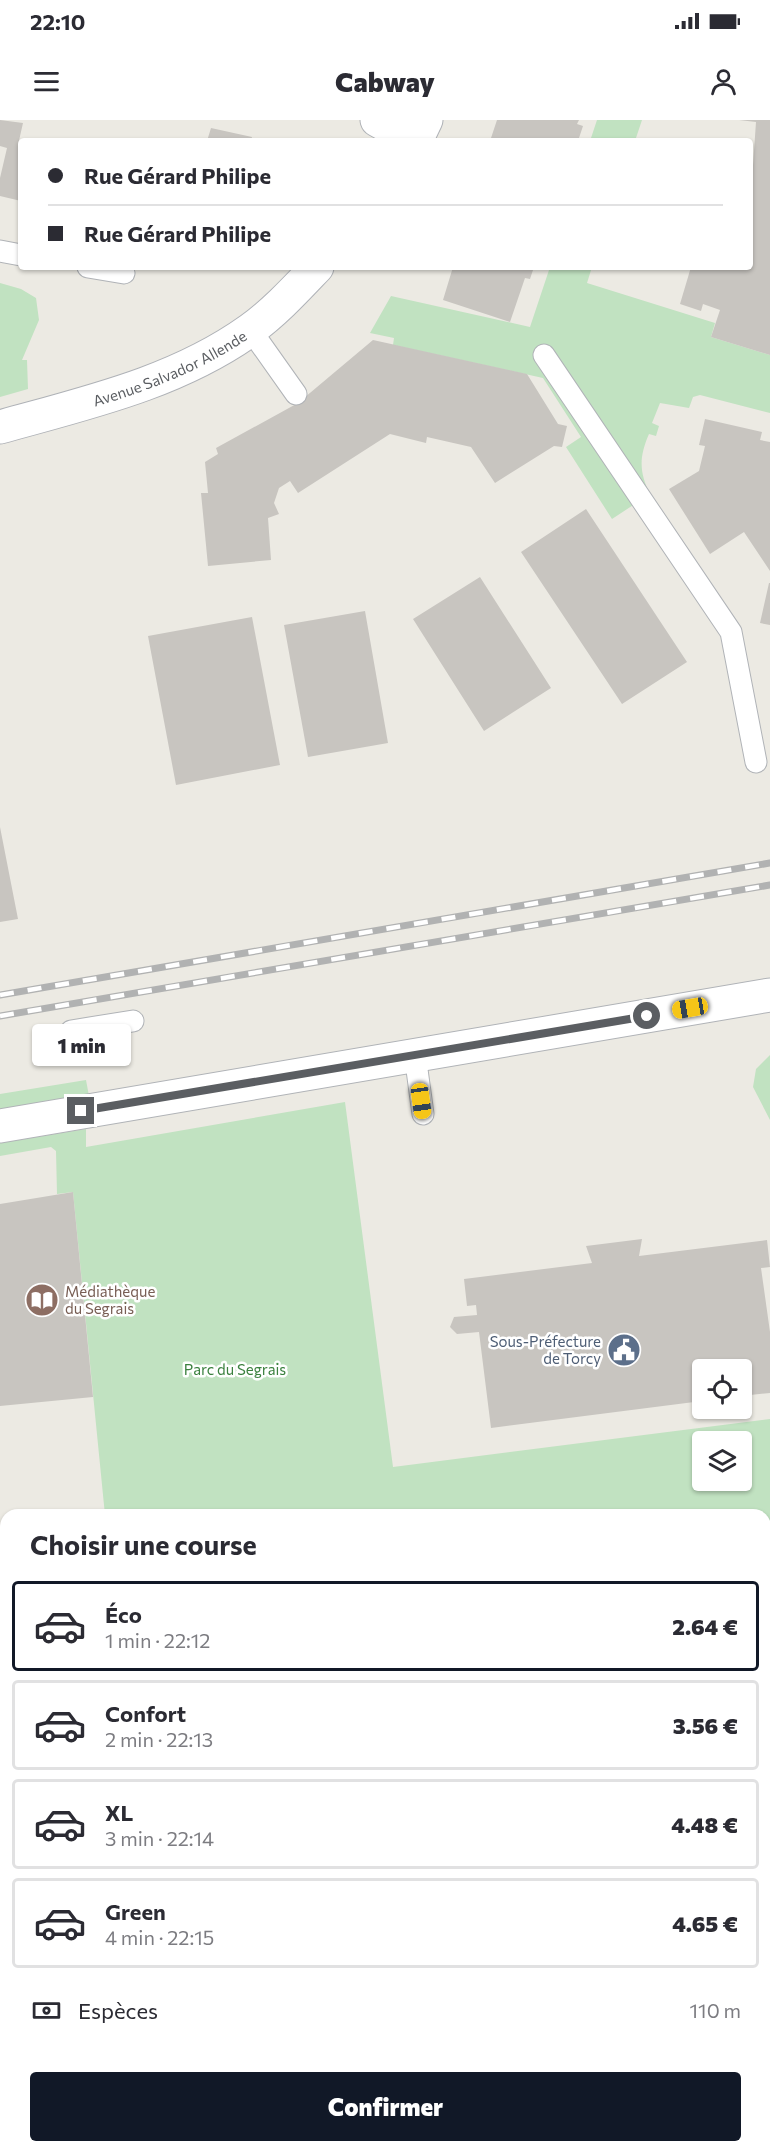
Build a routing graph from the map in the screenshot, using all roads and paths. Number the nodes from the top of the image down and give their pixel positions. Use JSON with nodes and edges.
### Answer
{"nodes":[{"id":1,"x":377,"y":120,"type":"edge"},
{"id":2,"x":426,"y":120,"type":"edge"},
{"id":3,"x":410,"y":138,"type":"edge"},
{"id":4,"x":417,"y":138,"type":"edge"},
{"id":5,"x":0,"y":251,"type":"edge"},
{"id":6,"x":18,"y":254,"type":"edge"},
{"id":7,"x":106,"y":270,"type":"edge"},
{"id":8,"x":314,"y":270,"type":"edge"},
{"id":9,"x":123,"y":273,"type":"dead end"},
{"id":10,"x":250,"y":329,"type":"junction"},
{"id":11,"x":544,"y":355,"type":"dead end"},
{"id":12,"x":296,"y":394,"type":"dead end"},
{"id":13,"x":0,"y":428,"type":"edge"},
{"id":14,"x":756,"y":762,"type":"dead end"},
{"id":15,"x":770,"y":994,"type":"edge"},
{"id":16,"x":133,"y":1021,"type":"dead end"},
{"id":17,"x":71,"y":1031,"type":"dead end"},
{"id":18,"x":415,"y":1055,"type":"junction"},
{"id":19,"x":423,"y":1114,"type":"dead end"},
{"id":20,"x":0,"y":1126,"type":"edge"}],
"edges":[{"from":1,"to":3,"type":"street"},
{"from":2,"to":4,"type":"street"},
{"from":5,"to":6,"type":"lane"},
{"from":7,"to":9,"type":"lane"},
{"from":8,"to":10,"type":"street","name":"Avenue Salvador Allende"},
{"from":10,"to":12,"type":"lane"},
{"from":10,"to":13,"type":"street","name":"Avenue Salvador Allende"},
{"from":11,"to":14,"type":"lane"},
{"from":15,"to":18,"type":"street"},
{"from":16,"to":17,"type":"lane"},
{"from":18,"to":19,"type":"lane"},
{"from":18,"to":20,"type":"street"}]}
